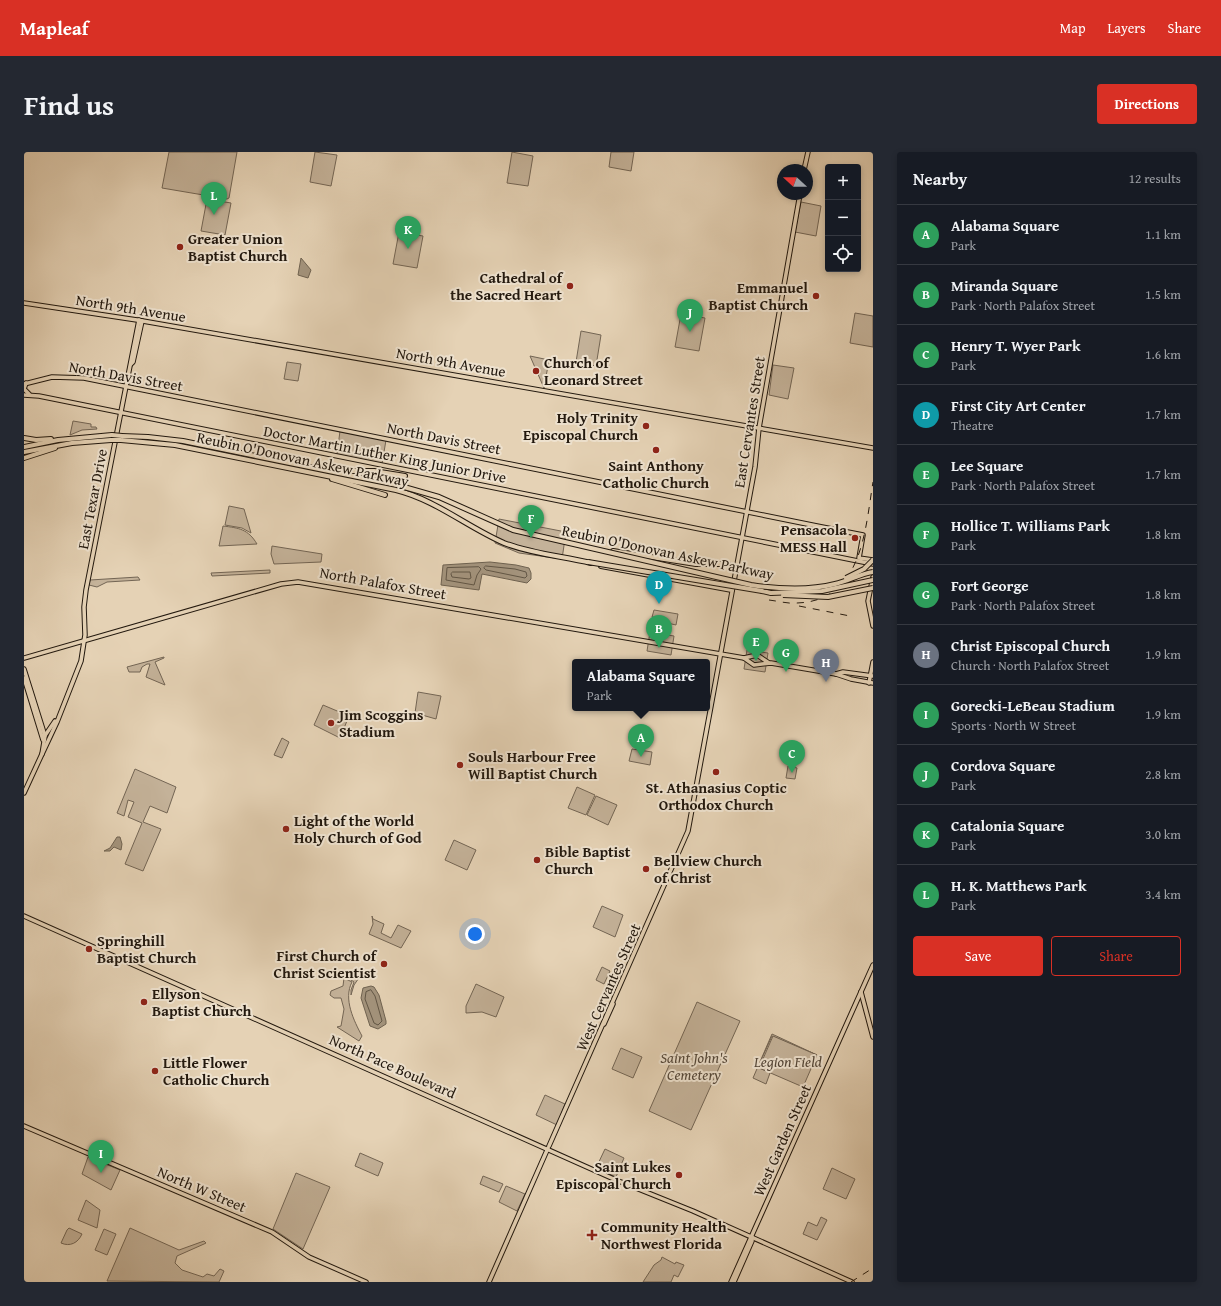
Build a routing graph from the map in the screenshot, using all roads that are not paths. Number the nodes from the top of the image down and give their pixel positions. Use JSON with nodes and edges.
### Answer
{"nodes":[{"id":1,"x":808,"y":152,"type":"edge"},
{"id":2,"x":805,"y":164,"type":"edge"},
{"id":3,"x":799,"y":200,"type":"edge"},
{"id":4,"x":24,"y":303,"type":"edge"},
{"id":5,"x":140,"y":320,"type":"junction"},
{"id":6,"x":26,"y":383,"type":"edge"},
{"id":7,"x":127,"y":386,"type":"junction"},
{"id":8,"x":24,"y":396,"type":"edge"},
{"id":9,"x":34,"y":396,"type":"junction"},
{"id":10,"x":121,"y":413,"type":"junction"},
{"id":11,"x":759,"y":428,"type":"junction"},
{"id":12,"x":24,"y":438,"type":"edge"},
{"id":13,"x":111,"y":438,"type":"junction"},
{"id":14,"x":63,"y":439,"type":"junction"},
{"id":15,"x":94,"y":441,"type":"junction"},
{"id":16,"x":24,"y":447,"type":"edge"},
{"id":17,"x":873,"y":448,"type":"edge"},
{"id":18,"x":24,"y":452,"type":"edge"},
{"id":19,"x":24,"y":458,"type":"edge"},
{"id":20,"x":290,"y":465,"type":"junction"},
{"id":21,"x":324,"y":470,"type":"junction"},
{"id":22,"x":305,"y":471,"type":"junction"},
{"id":23,"x":405,"y":476,"type":"dead end"},
{"id":24,"x":397,"y":487,"type":"junction"},
{"id":25,"x":385,"y":494,"type":"dead end"},
{"id":26,"x":746,"y":511,"type":"junction"},
{"id":27,"x":741,"y":538,"type":"junction"},
{"id":28,"x":578,"y":545,"type":"junction"},
{"id":29,"x":873,"y":560,"type":"edge"},
{"id":30,"x":588,"y":562,"type":"junction"},
{"id":31,"x":728,"y":564,"type":"dead end"},
{"id":32,"x":873,"y":564,"type":"edge"},
{"id":33,"x":873,"y":572,"type":"edge"},
{"id":34,"x":873,"y":577,"type":"edge"},
{"id":35,"x":873,"y":580,"type":"edge"},
{"id":36,"x":873,"y":588,"type":"edge"},
{"id":37,"x":795,"y":589,"type":"junction"},
{"id":38,"x":732,"y":591,"type":"junction"},
{"id":39,"x":771,"y":593,"type":"junction"},
{"id":40,"x":873,"y":626,"type":"edge"},
{"id":41,"x":85,"y":641,"type":"junction"},
{"id":42,"x":721,"y":654,"type":"junction"},
{"id":43,"x":24,"y":658,"type":"edge"},
{"id":44,"x":744,"y":658,"type":"junction"},
{"id":45,"x":873,"y":662,"type":"edge"},
{"id":46,"x":769,"y":663,"type":"junction"},
{"id":47,"x":24,"y":669,"type":"edge"},
{"id":48,"x":836,"y":674,"type":"junction"},
{"id":49,"x":872,"y":676,"type":"edge"},
{"id":50,"x":24,"y":678,"type":"edge"},
{"id":51,"x":871,"y":683,"type":"edge"},
{"id":52,"x":58,"y":717,"type":"junction"},
{"id":53,"x":44,"y":740,"type":"junction"},
{"id":54,"x":42,"y":754,"type":"junction"},
{"id":55,"x":24,"y":794,"type":"edge"},
{"id":56,"x":686,"y":836,"type":"junction"},
{"id":57,"x":24,"y":916,"type":"edge"},
{"id":58,"x":632,"y":958,"type":"junction"},
{"id":59,"x":873,"y":965,"type":"edge"},
{"id":60,"x":628,"y":970,"type":"junction"},
{"id":61,"x":624,"y":975,"type":"junction"},
{"id":62,"x":621,"y":988,"type":"junction"},
{"id":63,"x":861,"y":992,"type":"junction"},
{"id":64,"x":873,"y":1037,"type":"edge"},
{"id":65,"x":24,"y":1126,"type":"edge"},
{"id":66,"x":549,"y":1147,"type":"junction"},
{"id":67,"x":752,"y":1238,"type":"junction"},
{"id":68,"x":366,"y":1282,"type":"edge"},
{"id":69,"x":489,"y":1282,"type":"edge"},
{"id":70,"x":731,"y":1282,"type":"edge"},
{"id":71,"x":734,"y":1282,"type":"edge"},
{"id":72,"x":852,"y":1282,"type":"edge"}],
"edges":[{"from":1,"to":2,"type":"main road"},
{"from":3,"to":11,"type":"main road","name":"East Cervantes Street"},
{"from":4,"to":5,"type":"main road","name":"North 9th Avenue"},
{"from":5,"to":7,"type":"main road","name":"East Texar Drive"},
{"from":5,"to":11,"type":"main road","name":"North 9th Avenue"},
{"from":6,"to":7,"type":"main road","name":"North Davis Street"},
{"from":6,"to":9,"type":"main road"},
{"from":7,"to":10,"type":"main road","name":"East Texar Drive"},
{"from":7,"to":26,"type":"main road","name":"North Davis Street"},
{"from":8,"to":9,"type":"main road","name":"Doctor Martin Luther King Junior Drive"},
{"from":9,"to":10,"type":"main road","name":"Doctor Martin Luther King Junior Drive"},
{"from":10,"to":27,"type":"main road","name":"Doctor Martin Luther King Junior Drive"},
{"from":10,"to":41,"type":"main road","name":"East Texar Drive"},
{"from":11,"to":17,"type":"main road","name":"North 9th Avenue"},
{"from":11,"to":26,"type":"main road","name":"East Cervantes Street"},
{"from":12,"to":14,"type":"highway"},
{"from":13,"to":14,"type":"highway","name":"Reubin O'Donovan Askew Parkway"},
{"from":13,"to":15,"type":"highway","name":"Reubin O'Donovan Askew Parkway"},
{"from":13,"to":20,"type":"highway","name":"Reubin O'Donovan Askew Parkway","bridge":true},
{"from":14,"to":16,"type":"highway","name":"Reubin O'Donovan Askew Parkway"},
{"from":15,"to":18,"type":"highway","name":"Reubin O'Donovan Askew Parkway"},
{"from":15,"to":19,"type":"highway"},
{"from":20,"to":21,"type":"highway","name":"Reubin O'Donovan Askew Parkway"},
{"from":20,"to":22,"type":"highway","name":"Reubin O'Donovan Askew Parkway"},
{"from":21,"to":23,"type":"highway"},
{"from":21,"to":24,"type":"highway","name":"Reubin O'Donovan Askew Parkway"},
{"from":22,"to":24,"type":"highway","name":"Reubin O'Donovan Askew Parkway"},
{"from":22,"to":25,"type":"highway"},
{"from":24,"to":28,"type":"highway","name":"Reubin O'Donovan Askew Parkway","bridge":true},
{"from":24,"to":30,"type":"highway","name":"Reubin O'Donovan Askew Parkway"},
{"from":26,"to":27,"type":"main road","name":"East Cervantes Street"},
{"from":26,"to":29,"type":"main road","name":"North Davis Street"},
{"from":27,"to":32,"type":"main road","name":"Doctor Martin Luther King Junior Drive"},
{"from":27,"to":38,"type":"main road","name":"East Cervantes Street"},
{"from":28,"to":31,"type":"highway","bridge":true},
{"from":28,"to":37,"type":"highway","name":"Reubin O'Donovan Askew Parkway","bridge":true},
{"from":29,"to":37,"type":"highway","bridge":true},
{"from":30,"to":38,"type":"highway","bridge":true},
{"from":30,"to":39,"type":"highway","name":"Reubin O'Donovan Askew Parkway","bridge":true},
{"from":33,"to":37,"type":"highway","bridge":true},
{"from":34,"to":40,"type":"main road"},
{"from":35,"to":39,"type":"highway","name":"Reubin O'Donovan Askew Parkway","bridge":true},
{"from":36,"to":39,"type":"highway","bridge":true},
{"from":38,"to":42,"type":"main road","name":"East Cervantes Street"},
{"from":41,"to":42,"type":"main road","name":"North Palafox Street"},
{"from":41,"to":43,"type":"main road","name":"North Palafox Street"},
{"from":41,"to":52,"type":"main road","name":"East Texar Drive"},
{"from":42,"to":44,"type":"main road","name":"North Palafox Street"},
{"from":42,"to":56,"type":"main road","name":"West Cervantes Street"},
{"from":44,"to":46,"type":"main road","name":"North Palafox Street"},
{"from":44,"to":46,"type":"main road","name":"North Palafox Street"},
{"from":45,"to":49,"type":"main road"},
{"from":46,"to":48,"type":"main road","name":"North Palafox Street"},
{"from":47,"to":53,"type":"main road"},
{"from":48,"to":49,"type":"main road","name":"North Palafox Street"},
{"from":48,"to":51,"type":"main road","name":"North Palafox Street"},
{"from":49,"to":51,"type":"main road"},
{"from":50,"to":53,"type":"main road"},
{"from":52,"to":53,"type":"main road"},
{"from":52,"to":54,"type":"main road"},
{"from":53,"to":54,"type":"main road"},
{"from":54,"to":55,"type":"main road"},
{"from":56,"to":58,"type":"main road","name":"West Cervantes Street"},
{"from":56,"to":60,"type":"main road","name":"West Cervantes Street"},
{"from":57,"to":66,"type":"main road","name":"North Pace Boulevard"},
{"from":58,"to":60,"type":"main road"},
{"from":58,"to":61,"type":"main road","name":"West Cervantes Street"},
{"from":59,"to":63,"type":"main road","name":"West Garden Street"},
{"from":60,"to":62,"type":"main road","name":"West Cervantes Street"},
{"from":61,"to":62,"type":"main road"},
{"from":61,"to":66,"type":"main road","name":"West Cervantes Street"},
{"from":62,"to":66,"type":"main road","name":"West Cervantes Street"},
{"from":63,"to":64,"type":"main road"},
{"from":63,"to":67,"type":"main road","name":"West Garden Street"},
{"from":65,"to":68,"type":"main road","name":"North W Street"},
{"from":66,"to":67,"type":"main road","name":"North Pace Boulevard"},
{"from":66,"to":69,"type":"main road","name":"West Cervantes Street"},
{"from":67,"to":70,"type":"main road"},
{"from":67,"to":71,"type":"main road"},
{"from":67,"to":72,"type":"main road","name":"North Pace Boulevard"}]}
